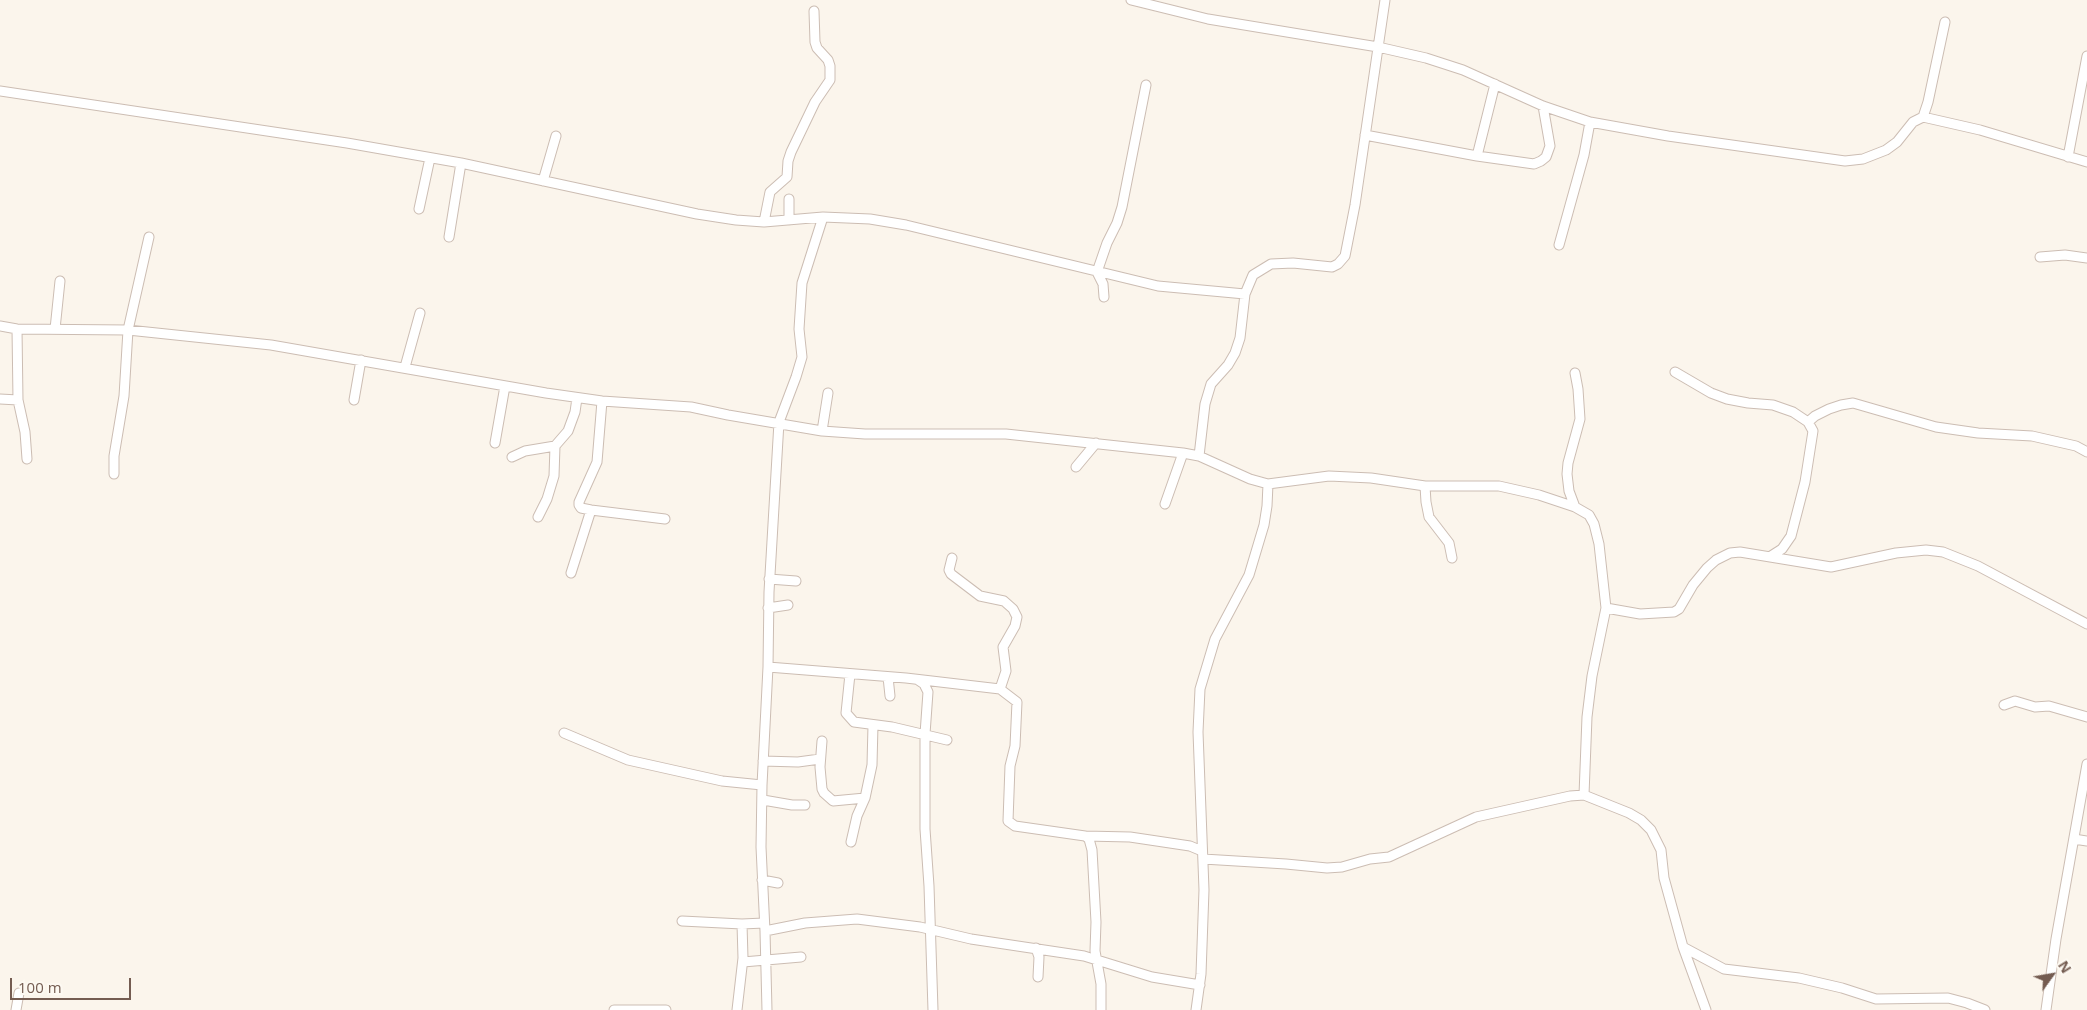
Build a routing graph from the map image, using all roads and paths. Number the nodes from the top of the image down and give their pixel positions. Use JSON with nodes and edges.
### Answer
{"nodes":[{"id":1,"x":1131,"y":0,"type":"edge"},
{"id":2,"x":1385,"y":0,"type":"edge"},
{"id":3,"x":814,"y":11,"type":"dead end"},
{"id":4,"x":1945,"y":22,"type":"dead end"},
{"id":5,"x":1378,"y":47,"type":"junction"},
{"id":6,"x":2087,"y":56,"type":"edge"},
{"id":7,"x":1495,"y":84,"type":"junction"},
{"id":8,"x":1146,"y":85,"type":"dead end"},
{"id":9,"x":0,"y":91,"type":"edge"},
{"id":10,"x":1543,"y":106,"type":"junction"},
{"id":11,"x":1923,"y":117,"type":"junction"},
{"id":12,"x":1590,"y":122,"type":"junction"},
{"id":13,"x":1365,"y":135,"type":"junction"},
{"id":14,"x":556,"y":136,"type":"dead end"},
{"id":15,"x":1477,"y":156,"type":"junction"},
{"id":16,"x":2068,"y":157,"type":"junction"},
{"id":17,"x":430,"y":158,"type":"junction"},
{"id":18,"x":2087,"y":162,"type":"edge"},
{"id":19,"x":461,"y":163,"type":"junction"},
{"id":20,"x":543,"y":180,"type":"junction"},
{"id":21,"x":790,"y":199,"type":"dead end"},
{"id":22,"x":419,"y":209,"type":"dead end"},
{"id":23,"x":824,"y":217,"type":"junction"},
{"id":24,"x":788,"y":220,"type":"junction"},
{"id":25,"x":764,"y":222,"type":"junction"},
{"id":26,"x":149,"y":237,"type":"dead end"},
{"id":27,"x":449,"y":237,"type":"dead end"},
{"id":28,"x":1558,"y":245,"type":"dead end"},
{"id":29,"x":2040,"y":257,"type":"dead end"},
{"id":30,"x":2087,"y":258,"type":"edge"},
{"id":31,"x":1098,"y":272,"type":"junction"},
{"id":32,"x":60,"y":281,"type":"dead end"},
{"id":33,"x":1245,"y":294,"type":"junction"},
{"id":34,"x":1104,"y":297,"type":"dead end"},
{"id":35,"x":420,"y":313,"type":"dead end"},
{"id":36,"x":0,"y":326,"type":"edge"},
{"id":37,"x":17,"y":329,"type":"junction"},
{"id":38,"x":55,"y":329,"type":"junction"},
{"id":39,"x":128,"y":330,"type":"junction"},
{"id":40,"x":361,"y":360,"type":"junction"},
{"id":41,"x":405,"y":368,"type":"junction"},
{"id":42,"x":1675,"y":372,"type":"dead end"},
{"id":43,"x":1575,"y":373,"type":"dead end"},
{"id":44,"x":505,"y":386,"type":"junction"},
{"id":45,"x":828,"y":393,"type":"dead end"},
{"id":46,"x":577,"y":398,"type":"junction"},
{"id":47,"x":0,"y":399,"type":"edge"},
{"id":48,"x":18,"y":400,"type":"junction"},
{"id":49,"x":354,"y":400,"type":"dead end"},
{"id":50,"x":602,"y":401,"type":"junction"},
{"id":51,"x":780,"y":422,"type":"junction"},
{"id":52,"x":1808,"y":422,"type":"junction"},
{"id":53,"x":822,"y":431,"type":"junction"},
{"id":54,"x":495,"y":443,"type":"dead end"},
{"id":55,"x":1096,"y":443,"type":"junction"},
{"id":56,"x":555,"y":446,"type":"junction"},
{"id":57,"x":2087,"y":452,"type":"edge"},
{"id":58,"x":1183,"y":453,"type":"junction"},
{"id":59,"x":1199,"y":456,"type":"junction"},
{"id":60,"x":512,"y":457,"type":"dead end"},
{"id":61,"x":27,"y":459,"type":"dead end"},
{"id":62,"x":1076,"y":467,"type":"dead end"},
{"id":63,"x":114,"y":474,"type":"dead end"},
{"id":64,"x":1268,"y":484,"type":"junction"},
{"id":65,"x":1425,"y":486,"type":"junction"},
{"id":66,"x":1569,"y":492,"type":"junction"},
{"id":67,"x":1560,"y":502,"type":"junction"},
{"id":68,"x":1165,"y":504,"type":"dead end"},
{"id":69,"x":1575,"y":507,"type":"junction"},
{"id":70,"x":591,"y":510,"type":"junction"},
{"id":71,"x":538,"y":516,"type":"dead end"},
{"id":72,"x":665,"y":519,"type":"dead end"},
{"id":73,"x":1771,"y":556,"type":"junction"},
{"id":74,"x":952,"y":558,"type":"dead end"},
{"id":75,"x":1452,"y":558,"type":"dead end"},
{"id":76,"x":571,"y":573,"type":"dead end"},
{"id":77,"x":769,"y":579,"type":"junction"},
{"id":78,"x":796,"y":581,"type":"dead end"},
{"id":79,"x":788,"y":605,"type":"dead end"},
{"id":80,"x":768,"y":608,"type":"junction"},
{"id":81,"x":1606,"y":608,"type":"junction"},
{"id":82,"x":2087,"y":624,"type":"edge"},
{"id":83,"x":768,"y":667,"type":"junction"},
{"id":84,"x":850,"y":674,"type":"junction"},
{"id":85,"x":888,"y":677,"type":"junction"},
{"id":86,"x":918,"y":680,"type":"junction"},
{"id":87,"x":939,"y":682,"type":"junction"},
{"id":88,"x":1000,"y":689,"type":"junction"},
{"id":89,"x":928,"y":692,"type":"junction"},
{"id":90,"x":890,"y":696,"type":"dead end"},
{"id":91,"x":2004,"y":705,"type":"dead end"},
{"id":92,"x":2087,"y":717,"type":"edge"},
{"id":93,"x":873,"y":725,"type":"junction"},
{"id":94,"x":564,"y":733,"type":"dead end"},
{"id":95,"x":925,"y":734,"type":"junction"},
{"id":96,"x":947,"y":740,"type":"dead end"},
{"id":97,"x":822,"y":741,"type":"dead end"},
{"id":98,"x":820,"y":760,"type":"junction"},
{"id":99,"x":764,"y":761,"type":"junction"},
{"id":100,"x":2087,"y":764,"type":"edge"},
{"id":101,"x":762,"y":785,"type":"junction"},
{"id":102,"x":1584,"y":795,"type":"junction"},
{"id":103,"x":865,"y":798,"type":"junction"},
{"id":104,"x":763,"y":800,"type":"junction"},
{"id":105,"x":804,"y":805,"type":"dead end"},
{"id":106,"x":1085,"y":836,"type":"junction"},
{"id":107,"x":2074,"y":839,"type":"junction"},
{"id":108,"x":2087,"y":841,"type":"edge"},
{"id":109,"x":851,"y":842,"type":"dead end"},
{"id":110,"x":1203,"y":855,"type":"junction"},
{"id":111,"x":762,"y":880,"type":"junction"},
{"id":112,"x":778,"y":883,"type":"dead end"},
{"id":113,"x":682,"y":921,"type":"dead end"},
{"id":114,"x":742,"y":924,"type":"junction"},
{"id":115,"x":765,"y":927,"type":"junction"},
{"id":116,"x":925,"y":929,"type":"junction"},
{"id":117,"x":1683,"y":947,"type":"junction"},
{"id":118,"x":1036,"y":948,"type":"junction"},
{"id":119,"x":801,"y":957,"type":"dead end"},
{"id":120,"x":1097,"y":960,"type":"junction"},
{"id":121,"x":766,"y":961,"type":"junction"},
{"id":122,"x":743,"y":962,"type":"junction"},
{"id":123,"x":1038,"y":977,"type":"dead end"},
{"id":124,"x":1200,"y":985,"type":"junction"},
{"id":125,"x":19,"y":993,"type":"dead end"},
{"id":126,"x":16,"y":1010,"type":"edge"},
{"id":127,"x":614,"y":1010,"type":"edge"},
{"id":128,"x":666,"y":1010,"type":"edge"},
{"id":129,"x":737,"y":1010,"type":"edge"},
{"id":130,"x":767,"y":1010,"type":"edge"},
{"id":131,"x":933,"y":1010,"type":"edge"},
{"id":132,"x":1101,"y":1010,"type":"edge"},
{"id":133,"x":1196,"y":1010,"type":"edge"},
{"id":134,"x":1706,"y":1010,"type":"edge"},
{"id":135,"x":1985,"y":1010,"type":"edge"},
{"id":136,"x":2046,"y":1010,"type":"edge"}],
"edges":[{"from":1,"to":5,"type":"street"},
{"from":2,"to":5,"type":"street"},
{"from":3,"to":25,"type":"street"},
{"from":4,"to":11,"type":"street"},
{"from":5,"to":7,"type":"street"},
{"from":5,"to":13,"type":"street"},
{"from":6,"to":16,"type":"street"},
{"from":7,"to":10,"type":"street"},
{"from":7,"to":15,"type":"street"},
{"from":8,"to":31,"type":"street"},
{"from":9,"to":17,"type":"street"},
{"from":10,"to":12,"type":"street"},
{"from":10,"to":15,"type":"street"},
{"from":11,"to":12,"type":"street"},
{"from":11,"to":16,"type":"street"},
{"from":12,"to":28,"type":"street"},
{"from":13,"to":15,"type":"street"},
{"from":13,"to":33,"type":"street"},
{"from":14,"to":20,"type":"street"},
{"from":16,"to":18,"type":"street"},
{"from":17,"to":19,"type":"street"},
{"from":17,"to":22,"type":"street"},
{"from":19,"to":20,"type":"street"},
{"from":19,"to":27,"type":"street"},
{"from":20,"to":25,"type":"street"},
{"from":21,"to":24,"type":"street"},
{"from":23,"to":24,"type":"street"},
{"from":23,"to":31,"type":"street"},
{"from":23,"to":51,"type":"street"},
{"from":24,"to":25,"type":"street"},
{"from":26,"to":39,"type":"street"},
{"from":29,"to":30,"type":"street"},
{"from":31,"to":33,"type":"street"},
{"from":31,"to":34,"type":"street"},
{"from":32,"to":38,"type":"street"},
{"from":33,"to":59,"type":"street"},
{"from":35,"to":41,"type":"street"},
{"from":36,"to":37,"type":"street"},
{"from":37,"to":38,"type":"street"},
{"from":37,"to":48,"type":"street"},
{"from":38,"to":39,"type":"street"},
{"from":39,"to":40,"type":"street"},
{"from":39,"to":63,"type":"street"},
{"from":40,"to":41,"type":"street"},
{"from":40,"to":49,"type":"street"},
{"from":41,"to":44,"type":"street"},
{"from":42,"to":52,"type":"street"},
{"from":43,"to":66,"type":"street"},
{"from":44,"to":46,"type":"street"},
{"from":44,"to":54,"type":"street"},
{"from":45,"to":53,"type":"street"},
{"from":46,"to":50,"type":"street"},
{"from":46,"to":56,"type":"street"},
{"from":47,"to":48,"type":"street"},
{"from":48,"to":61,"type":"street"},
{"from":50,"to":51,"type":"street"},
{"from":50,"to":70,"type":"street"},
{"from":51,"to":53,"type":"street"},
{"from":51,"to":77,"type":"street"},
{"from":52,"to":57,"type":"street"},
{"from":52,"to":73,"type":"street"},
{"from":53,"to":55,"type":"street"},
{"from":55,"to":58,"type":"street"},
{"from":55,"to":62,"type":"street"},
{"from":56,"to":60,"type":"street"},
{"from":56,"to":71,"type":"street"},
{"from":58,"to":59,"type":"street"},
{"from":58,"to":68,"type":"street"},
{"from":59,"to":64,"type":"street"},
{"from":64,"to":65,"type":"street"},
{"from":64,"to":110,"type":"street"},
{"from":65,"to":67,"type":"street"},
{"from":65,"to":75,"type":"street"},
{"from":66,"to":67,"type":"street"},
{"from":66,"to":69,"type":"street"},
{"from":67,"to":69,"type":"street"},
{"from":69,"to":81,"type":"street"},
{"from":70,"to":72,"type":"street"},
{"from":70,"to":76,"type":"street"},
{"from":73,"to":81,"type":"street"},
{"from":73,"to":82,"type":"street"},
{"from":74,"to":88,"type":"street"},
{"from":77,"to":78,"type":"street"},
{"from":77,"to":80,"type":"street"},
{"from":79,"to":80,"type":"street"},
{"from":80,"to":83,"type":"street"},
{"from":81,"to":102,"type":"street"},
{"from":83,"to":84,"type":"street"},
{"from":83,"to":99,"type":"street"},
{"from":84,"to":85,"type":"street"},
{"from":84,"to":93,"type":"street"},
{"from":85,"to":86,"type":"street"},
{"from":85,"to":90,"type":"street"},
{"from":86,"to":87,"type":"street"},
{"from":86,"to":89,"type":"street"},
{"from":87,"to":88,"type":"street"},
{"from":87,"to":89,"type":"street"},
{"from":88,"to":106,"type":"street"},
{"from":89,"to":95,"type":"street"},
{"from":91,"to":92,"type":"street"},
{"from":93,"to":95,"type":"street"},
{"from":93,"to":103,"type":"street"},
{"from":94,"to":101,"type":"street"},
{"from":95,"to":96,"type":"street"},
{"from":95,"to":116,"type":"street"},
{"from":97,"to":98,"type":"street"},
{"from":98,"to":99,"type":"street"},
{"from":98,"to":103,"type":"street"},
{"from":99,"to":101,"type":"street"},
{"from":100,"to":107,"type":"street"},
{"from":101,"to":104,"type":"street"},
{"from":102,"to":110,"type":"street"},
{"from":102,"to":117,"type":"street"},
{"from":103,"to":109,"type":"street"},
{"from":104,"to":105,"type":"street"},
{"from":104,"to":111,"type":"street"},
{"from":106,"to":110,"type":"street"},
{"from":106,"to":120,"type":"street"},
{"from":107,"to":108,"type":"street"},
{"from":107,"to":136,"type":"street"},
{"from":110,"to":124,"type":"street"},
{"from":111,"to":112,"type":"street"},
{"from":111,"to":115,"type":"street"},
{"from":113,"to":114,"type":"street"},
{"from":114,"to":115,"type":"street"},
{"from":114,"to":122,"type":"street"},
{"from":115,"to":116,"type":"street"},
{"from":115,"to":121,"type":"street"},
{"from":116,"to":118,"type":"street"},
{"from":116,"to":131,"type":"street"},
{"from":117,"to":134,"type":"street"},
{"from":117,"to":135,"type":"street"},
{"from":118,"to":120,"type":"street"},
{"from":118,"to":123,"type":"street"},
{"from":119,"to":121,"type":"street"},
{"from":120,"to":124,"type":"street"},
{"from":120,"to":132,"type":"street"},
{"from":121,"to":122,"type":"street"},
{"from":121,"to":130,"type":"street"},
{"from":122,"to":129,"type":"street"},
{"from":124,"to":133,"type":"street"},
{"from":125,"to":126,"type":"street"},
{"from":127,"to":128,"type":"street"}]}
